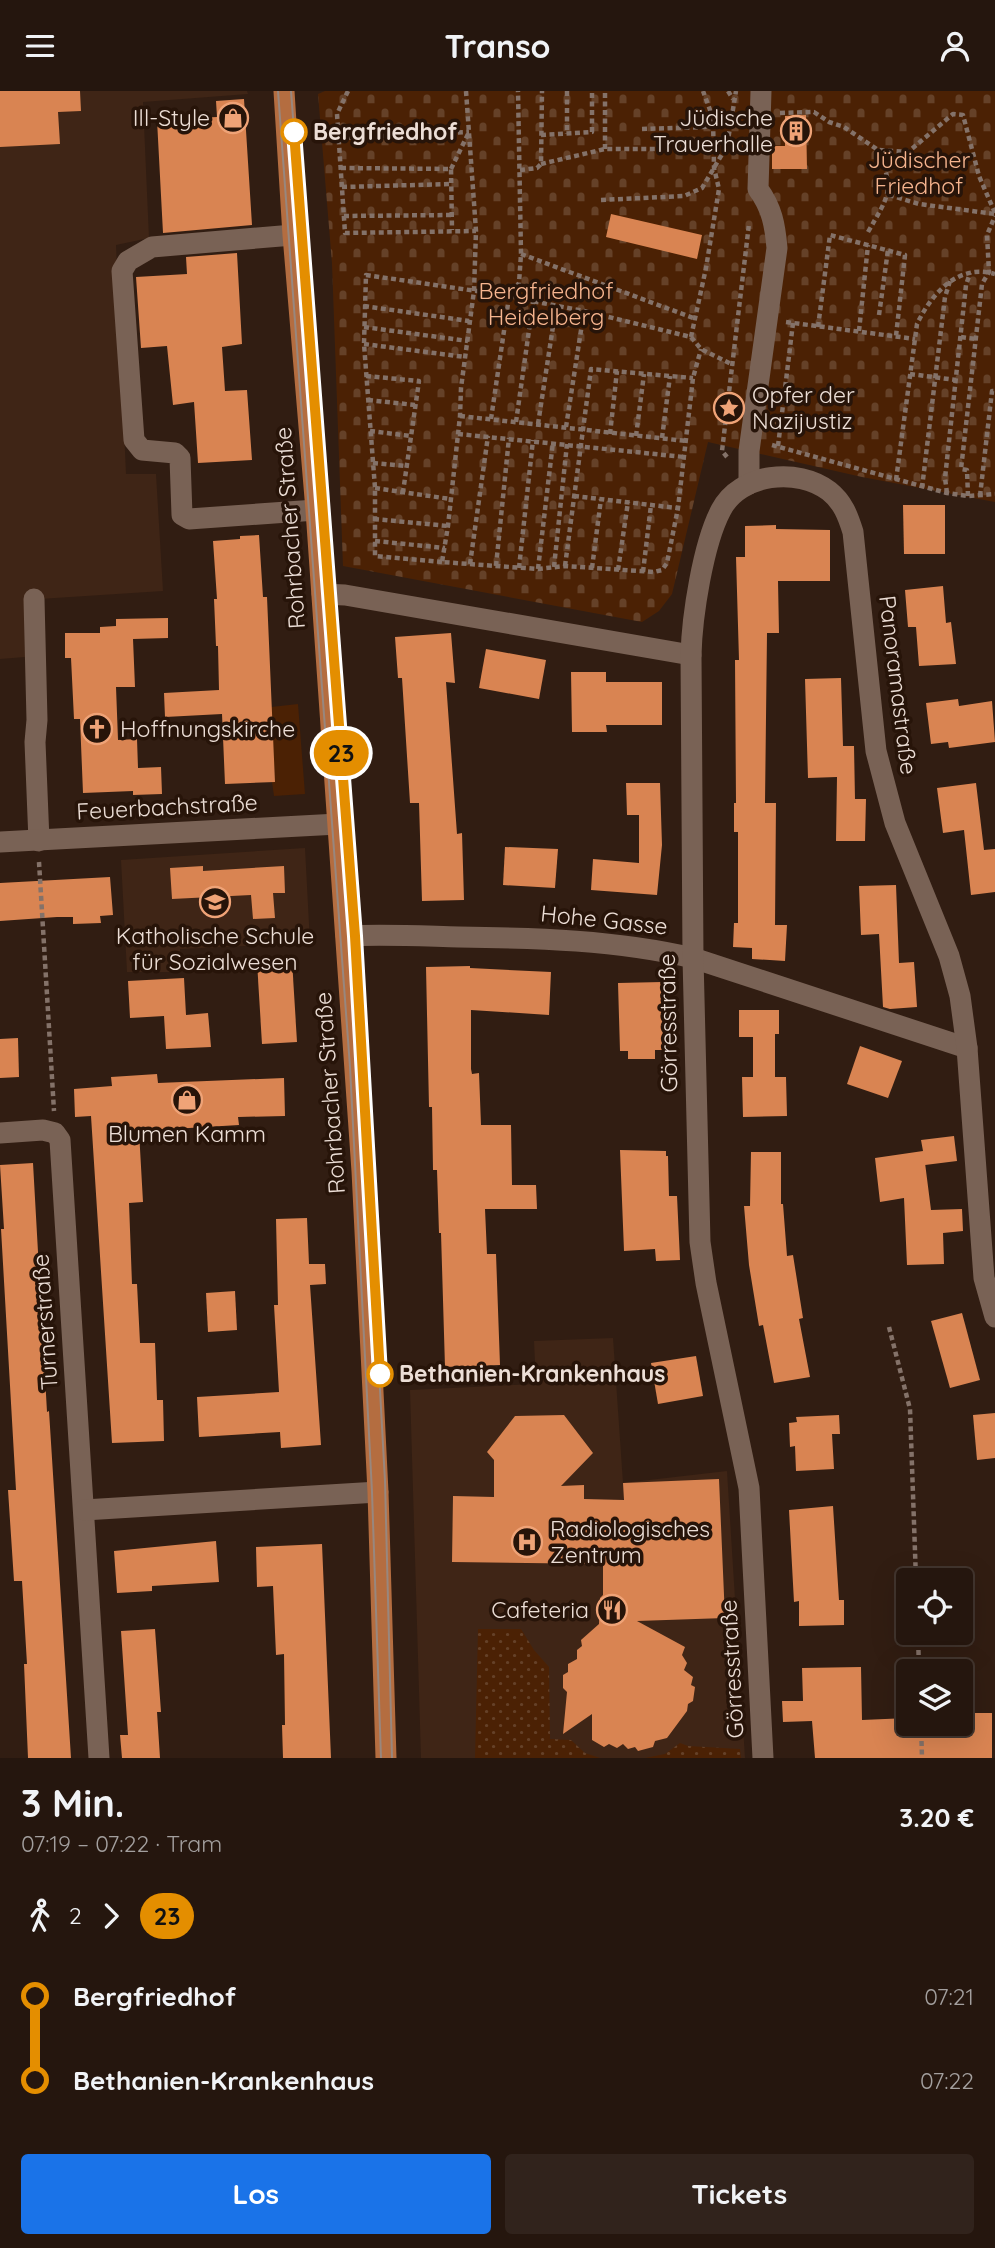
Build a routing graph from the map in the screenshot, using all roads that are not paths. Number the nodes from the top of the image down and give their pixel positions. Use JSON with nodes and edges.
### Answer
{"nodes":[{"id":1,"x":284,"y":91,"type":"edge"},
{"id":2,"x":761,"y":91,"type":"edge"},
{"id":3,"x":293,"y":235,"type":"junction"},
{"id":4,"x":749,"y":484,"type":"junction"},
{"id":5,"x":316,"y":510,"type":"junction"},
{"id":6,"x":322,"y":594,"type":"junction"},
{"id":7,"x":34,"y":599,"type":"dead end"},
{"id":8,"x":691,"y":655,"type":"junction"},
{"id":9,"x":338,"y":824,"type":"junction"},
{"id":10,"x":38,"y":841,"type":"junction"},
{"id":11,"x":0,"y":842,"type":"edge"},
{"id":12,"x":346,"y":936,"type":"junction"},
{"id":13,"x":693,"y":958,"type":"junction"},
{"id":14,"x":967,"y":1048,"type":"junction"},
{"id":15,"x":0,"y":1133,"type":"edge"},
{"id":16,"x":995,"y":1317,"type":"edge"},
{"id":17,"x":378,"y":1492,"type":"junction"},
{"id":18,"x":83,"y":1510,"type":"junction"},
{"id":19,"x":99,"y":1758,"type":"edge"},
{"id":20,"x":386,"y":1758,"type":"edge"},
{"id":21,"x":763,"y":1758,"type":"edge"}],
"edges":[{"from":1,"to":3,"type":"main road","name":"Rohrbacher Straße"},
{"from":2,"to":4,"type":"street"},
{"from":3,"to":5,"type":"main road","name":"Rohrbacher Straße"},
{"from":3,"to":5,"type":"street"},
{"from":4,"to":8,"type":"street","name":"Panoramastraße"},
{"from":4,"to":14,"type":"street","name":"Panoramastraße"},
{"from":5,"to":6,"type":"main road","name":"Rohrbacher Straße"},
{"from":6,"to":8,"type":"street"},
{"from":6,"to":9,"type":"main road","name":"Rohrbacher Straße"},
{"from":7,"to":10,"type":"street"},
{"from":8,"to":13,"type":"street","name":"Görresstraße"},
{"from":9,"to":10,"type":"street","name":"Feuerbachstraße"},
{"from":9,"to":12,"type":"main road","name":"Rohrbacher Straße"},
{"from":10,"to":11,"type":"street","name":"Feuerbachstraße"},
{"from":12,"to":13,"type":"street","name":"Hohe Gasse"},
{"from":12,"to":17,"type":"main road","name":"Rohrbacher Straße"},
{"from":13,"to":14,"type":"street","name":"Hohe Gasse"},
{"from":13,"to":21,"type":"street","name":"Görresstraße"},
{"from":14,"to":16,"type":"street","name":"Panoramastraße"},
{"from":15,"to":18,"type":"street","name":"Turnerstraße"},
{"from":17,"to":18,"type":"street"},
{"from":17,"to":20,"type":"main road","name":"Rohrbacher Straße"},
{"from":18,"to":19,"type":"street","name":"Turnerstraße"}]}
